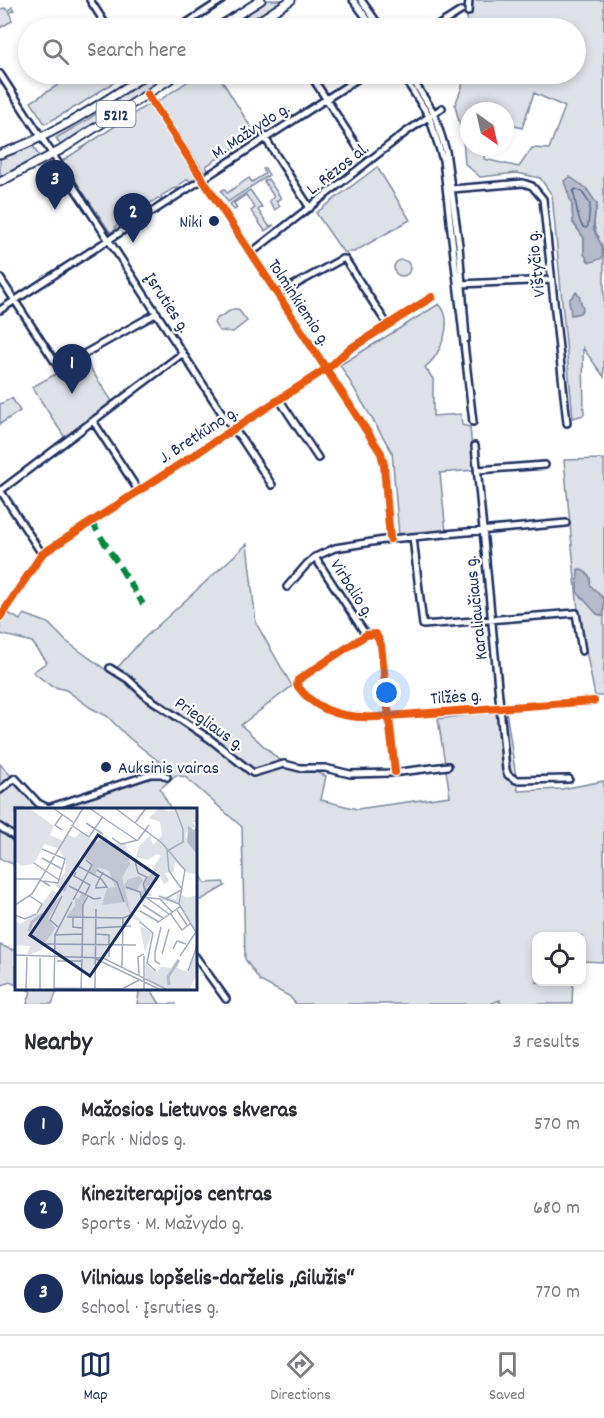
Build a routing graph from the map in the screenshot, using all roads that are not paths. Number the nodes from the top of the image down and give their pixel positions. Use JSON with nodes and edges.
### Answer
{"nodes":[{"id":1,"x":90,"y":0,"type":"edge"},
{"id":2,"x":222,"y":0,"type":"edge"},
{"id":3,"x":261,"y":0,"type":"edge"},
{"id":4,"x":291,"y":0,"type":"edge"},
{"id":5,"x":353,"y":0,"type":"edge"},
{"id":6,"x":361,"y":0,"type":"edge"},
{"id":7,"x":469,"y":0,"type":"edge"},
{"id":8,"x":102,"y":18,"type":"edge"},
{"id":9,"x":194,"y":18,"type":"edge"},
{"id":10,"x":233,"y":18,"type":"edge"},
{"id":11,"x":263,"y":18,"type":"edge"},
{"id":12,"x":366,"y":18,"type":"edge"},
{"id":13,"x":374,"y":18,"type":"edge"},
{"id":14,"x":452,"y":18,"type":"edge"},
{"id":15,"x":0,"y":74,"type":"edge"},
{"id":16,"x":129,"y":84,"type":"edge"},
{"id":17,"x":162,"y":84,"type":"edge"},
{"id":18,"x":316,"y":84,"type":"edge"},
{"id":19,"x":349,"y":84,"type":"edge"},
{"id":20,"x":409,"y":84,"type":"edge"},
{"id":21,"x":414,"y":84,"type":"edge"},
{"id":22,"x":147,"y":94,"type":"junction"},
{"id":23,"x":326,"y":99,"type":"junction"},
{"id":24,"x":442,"y":108,"type":"dead end"},
{"id":25,"x":431,"y":114,"type":"junction"},
{"id":26,"x":260,"y":130,"type":"dead end"},
{"id":27,"x":42,"y":138,"type":"junction"},
{"id":28,"x":265,"y":138,"type":"junction"},
{"id":29,"x":0,"y":154,"type":"edge"},
{"id":30,"x":53,"y":154,"type":"junction"},
{"id":31,"x":362,"y":154,"type":"dead end"},
{"id":32,"x":202,"y":179,"type":"junction"},
{"id":33,"x":0,"y":182,"type":"edge"},
{"id":34,"x":452,"y":189,"type":"junction"},
{"id":35,"x":310,"y":208,"type":"junction"},
{"id":36,"x":109,"y":240,"type":"junction"},
{"id":37,"x":251,"y":253,"type":"junction"},
{"id":38,"x":0,"y":278,"type":"edge"},
{"id":39,"x":551,"y":280,"type":"junction"},
{"id":40,"x":460,"y":284,"type":"junction"},
{"id":41,"x":278,"y":294,"type":"junction"},
{"id":42,"x":432,"y":297,"type":"dead end"},
{"id":43,"x":15,"y":301,"type":"junction"},
{"id":44,"x":0,"y":310,"type":"edge"},
{"id":45,"x":157,"y":313,"type":"junction"},
{"id":46,"x":387,"y":324,"type":"junction"},
{"id":47,"x":183,"y":353,"type":"junction"},
{"id":48,"x":326,"y":369,"type":"junction"},
{"id":49,"x":279,"y":399,"type":"junction"},
{"id":50,"x":93,"y":421,"type":"junction"},
{"id":51,"x":473,"y":422,"type":"dead end"},
{"id":52,"x":567,"y":423,"type":"dead end"},
{"id":53,"x":234,"y":429,"type":"junction"},
{"id":54,"x":475,"y":446,"type":"dead end"},
{"id":55,"x":318,"y":458,"type":"dead end"},
{"id":56,"x":545,"y":465,"type":"dead end"},
{"id":57,"x":478,"y":470,"type":"junction"},
{"id":58,"x":272,"y":485,"type":"dead end"},
{"id":59,"x":0,"y":490,"type":"edge"},
{"id":60,"x":138,"y":490,"type":"junction"},
{"id":61,"x":566,"y":523,"type":"dead end"},
{"id":62,"x":483,"y":531,"type":"junction"},
{"id":63,"x":413,"y":537,"type":"junction"},
{"id":64,"x":390,"y":539,"type":"junction"},
{"id":65,"x":42,"y":554,"type":"junction"},
{"id":66,"x":315,"y":557,"type":"junction"},
{"id":67,"x":287,"y":588,"type":"dead end"},
{"id":68,"x":0,"y":617,"type":"edge"},
{"id":69,"x":491,"y":618,"type":"junction"},
{"id":70,"x":366,"y":635,"type":"junction"},
{"id":71,"x":582,"y":651,"type":"dead end"},
{"id":72,"x":110,"y":668,"type":"dead end"},
{"id":73,"x":594,"y":700,"type":"dead end"},
{"id":74,"x":501,"y":708,"type":"junction"},
{"id":75,"x":389,"y":716,"type":"junction"},
{"id":76,"x":448,"y":766,"type":"dead end"},
{"id":77,"x":395,"y":772,"type":"junction"},
{"id":78,"x":167,"y":777,"type":"dead end"},
{"id":79,"x":569,"y":779,"type":"dead end"},
{"id":80,"x":0,"y":790,"type":"edge"},
{"id":81,"x":0,"y":827,"type":"edge"},
{"id":82,"x":15,"y":837,"type":"edge"},
{"id":83,"x":196,"y":957,"type":"edge"},
{"id":84,"x":226,"y":999,"type":"dead end"}],
"edges":[{"from":1,"to":8,"type":"street"},
{"from":2,"to":9,"type":"street"},
{"from":3,"to":10,"type":"main road"},
{"from":4,"to":11,"type":"main road"},
{"from":5,"to":12,"type":"street"},
{"from":6,"to":13,"type":"street"},
{"from":7,"to":14,"type":"street"},
{"from":15,"to":27,"type":"street","name":"Įsruties g."},
{"from":16,"to":27,"type":"main road","number":"5212"},
{"from":17,"to":22,"type":"main road","number":"5212"},
{"from":18,"to":23,"type":"street"},
{"from":19,"to":23,"type":"street","name":"M. Mažvydo g."},
{"from":20,"to":25,"type":"street"},
{"from":21,"to":25,"type":"street"},
{"from":22,"to":30,"type":"main road","number":"5212"},
{"from":22,"to":32,"type":"street","name":"Tolminkiemio g."},
{"from":23,"to":28,"type":"street","name":"M. Mažvydo g."},
{"from":23,"to":31,"type":"street"},
{"from":24,"to":25,"type":"street","name":"L. Rėzos al."},
{"from":25,"to":34,"type":"street"},
{"from":25,"to":35,"type":"street","name":"L. Rėzos al."},
{"from":25,"to":40,"type":"street"},
{"from":26,"to":28,"type":"street"},
{"from":27,"to":29,"type":"main road","number":"5212"},
{"from":27,"to":30,"type":"street","name":"Įsruties g."},
{"from":28,"to":32,"type":"street","name":"M. Mažvydo g."},
{"from":28,"to":35,"type":"street"},
{"from":30,"to":33,"type":"main road","number":"5212"},
{"from":30,"to":36,"type":"street","name":"Įsruties g."},
{"from":32,"to":36,"type":"street","name":"M. Mažvydo g."},
{"from":32,"to":37,"type":"street","name":"Tolminkiemio g."},
{"from":34,"to":39,"type":"street","name":"Vištyčio g."},
{"from":34,"to":40,"type":"street"},
{"from":35,"to":37,"type":"street","name":"L. Rėzos al."},
{"from":36,"to":43,"type":"street","name":"M. Mažvydo g."},
{"from":36,"to":45,"type":"street","name":"Įsruties g."},
{"from":37,"to":41,"type":"street","name":"Tolminkiemio g."},
{"from":38,"to":43,"type":"street"},
{"from":39,"to":40,"type":"street"},
{"from":39,"to":52,"type":"street","name":"Vištyčio g."},
{"from":40,"to":51,"type":"street"},
{"from":41,"to":46,"type":"street"},
{"from":41,"to":48,"type":"street","name":"Tolminkiemio g."},
{"from":42,"to":46,"type":"street","name":"J. Bretkūno g."},
{"from":43,"to":44,"type":"street","name":"M. Mažvydo g."},
{"from":43,"to":45,"type":"street"},
{"from":45,"to":47,"type":"street","name":"Įsruties g."},
{"from":46,"to":48,"type":"street","name":"J. Bretkūno g."},
{"from":47,"to":50,"type":"street"},
{"from":47,"to":53,"type":"street","name":"Įsruties g."},
{"from":48,"to":49,"type":"street","name":"J. Bretkūno g."},
{"from":48,"to":64,"type":"street","name":"Tolminkiemio g."},
{"from":49,"to":53,"type":"street","name":"J. Bretkūno g."},
{"from":49,"to":55,"type":"street"},
{"from":50,"to":59,"type":"street"},
{"from":50,"to":60,"type":"street"},
{"from":53,"to":58,"type":"street","name":"Įsruties g."},
{"from":53,"to":60,"type":"street","name":"J. Bretkūno g."},
{"from":54,"to":57,"type":"street","name":"Karaliaučiaus g."},
{"from":56,"to":57,"type":"street"},
{"from":57,"to":62,"type":"street","name":"Karaliaučiaus g."},
{"from":59,"to":65,"type":"street"},
{"from":60,"to":65,"type":"street","name":"J. Bretkūno g."},
{"from":61,"to":62,"type":"street"},
{"from":62,"to":63,"type":"street"},
{"from":62,"to":69,"type":"street","name":"Karaliaučiaus g."},
{"from":63,"to":64,"type":"street"},
{"from":63,"to":69,"type":"street"},
{"from":64,"to":66,"type":"street"},
{"from":65,"to":68,"type":"street","name":"J. Bretkūno g."},
{"from":66,"to":67,"type":"street"},
{"from":66,"to":70,"type":"street","name":"Virbalio g."},
{"from":69,"to":71,"type":"street"},
{"from":69,"to":74,"type":"street","name":"Karaliaučiaus g."},
{"from":70,"to":75,"type":"street"},
{"from":70,"to":75,"type":"street","name":"Tilžės g."},
{"from":72,"to":77,"type":"street","name":"Priegliaus g."},
{"from":73,"to":74,"type":"street","name":"Tilžės g."},
{"from":74,"to":75,"type":"street","name":"Tilžės g."},
{"from":74,"to":79,"type":"street","name":"Karaliaučiaus g."},
{"from":75,"to":77,"type":"street"},
{"from":76,"to":77,"type":"street"},
{"from":78,"to":80,"type":"street"},
{"from":81,"to":82,"type":"street"},
{"from":83,"to":84,"type":"street"}]}
